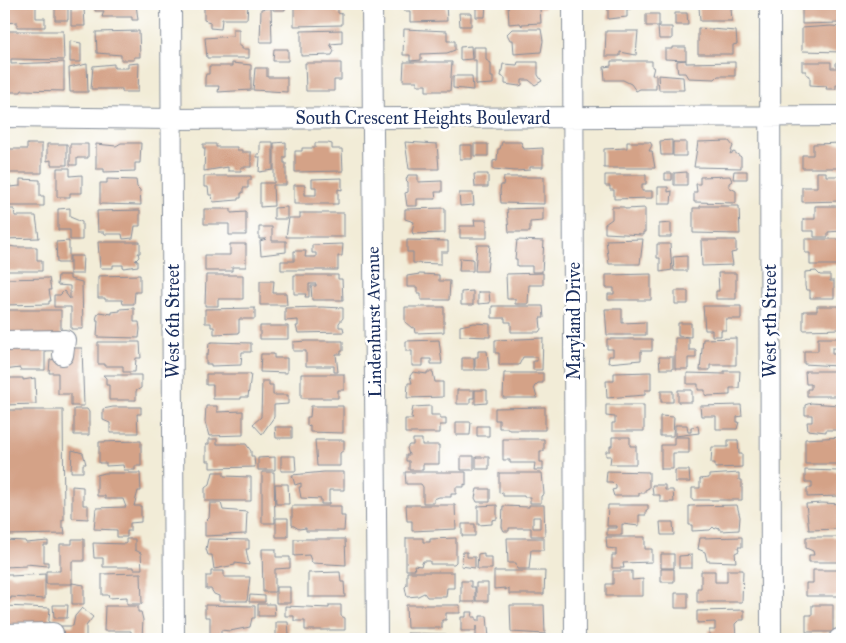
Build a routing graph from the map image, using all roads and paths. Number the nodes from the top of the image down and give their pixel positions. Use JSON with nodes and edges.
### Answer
{"nodes":[{"id":1,"x":171,"y":4,"type":"edge"},
{"id":2,"x":372,"y":4,"type":"edge"},
{"id":3,"x":573,"y":4,"type":"edge"},
{"id":4,"x":770,"y":4,"type":"edge"},
{"id":5,"x":770,"y":116,"type":"junction"},
{"id":6,"x":842,"y":116,"type":"edge"},
{"id":7,"x":4,"y":117,"type":"edge"},
{"id":8,"x":372,"y":118,"type":"junction"},
{"id":9,"x":573,"y":118,"type":"junction"},
{"id":10,"x":172,"y":119,"type":"junction"},
{"id":11,"x":4,"y":341,"type":"edge"},
{"id":12,"x":64,"y":355,"type":"dead end"},
{"id":13,"x":52,"y":633,"type":"dead end"},
{"id":14,"x":4,"y":634,"type":"edge"},
{"id":15,"x":174,"y":639,"type":"edge"},
{"id":16,"x":377,"y":639,"type":"edge"},
{"id":17,"x":575,"y":639,"type":"edge"},
{"id":18,"x":771,"y":639,"type":"edge"}],
"edges":[{"from":1,"to":10,"type":"street","name":"West 6th Street"},
{"from":2,"to":8,"type":"street","name":"Lindenhurst Avenue"},
{"from":3,"to":9,"type":"street","name":"Maryland Drive"},
{"from":4,"to":5,"type":"street","name":"West 5th Street"},
{"from":5,"to":6,"type":"street","name":"South Crescent Heights Boulevard"},
{"from":5,"to":9,"type":"street","name":"South Crescent Heights Boulevard"},
{"from":5,"to":18,"type":"street","name":"West 5th Street"},
{"from":7,"to":10,"type":"street","name":"South Crescent Heights Boulevard"},
{"from":8,"to":9,"type":"street","name":"South Crescent Heights Boulevard"},
{"from":8,"to":10,"type":"street","name":"South Crescent Heights Boulevard"},
{"from":8,"to":16,"type":"street","name":"Lindenhurst Avenue"},
{"from":9,"to":17,"type":"street","name":"Maryland Drive"},
{"from":10,"to":15,"type":"street","name":"West 6th Street"},
{"from":11,"to":12,"type":"street"},
{"from":13,"to":14,"type":"street"}]}
